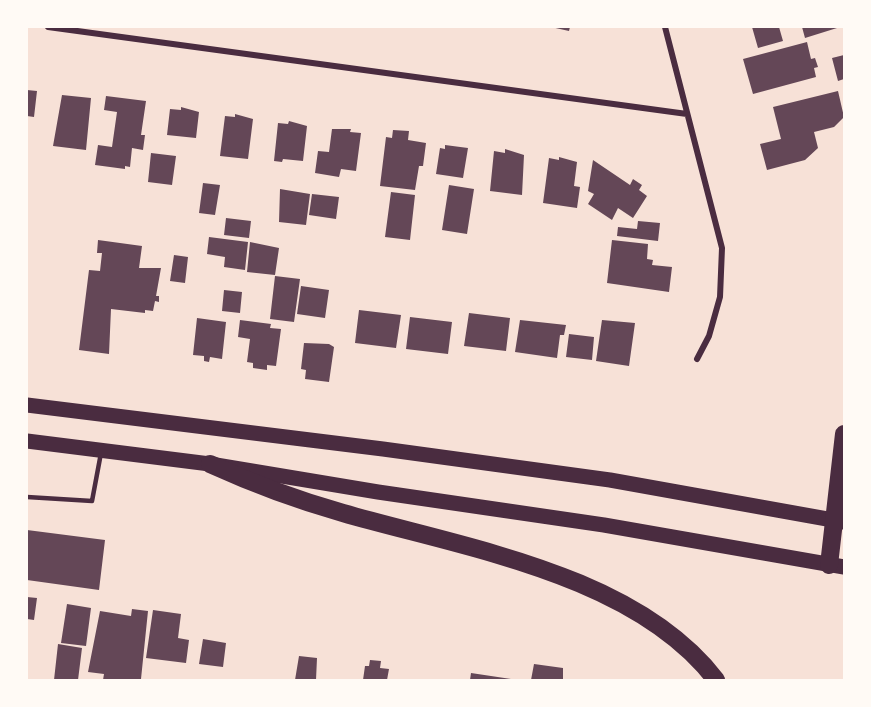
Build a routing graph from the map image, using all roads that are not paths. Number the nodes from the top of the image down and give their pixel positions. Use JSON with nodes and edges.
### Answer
{"nodes":[{"id":1,"x":48,"y":27,"type":"edge"},
{"id":2,"x":665,"y":27,"type":"edge"},
{"id":3,"x":687,"y":114,"type":"junction"},
{"id":4,"x":697,"y":359,"type":"dead end"},
{"id":5,"x":27,"y":396,"type":"edge"},
{"id":6,"x":34,"y":406,"type":"edge"},
{"id":7,"x":844,"y":434,"type":"edge"},
{"id":8,"x":27,"y":441,"type":"edge"},
{"id":9,"x":101,"y":450,"type":"junction"},
{"id":10,"x":210,"y":464,"type":"junction"},
{"id":11,"x":27,"y":496,"type":"edge"},
{"id":12,"x":839,"y":521,"type":"edge"},
{"id":13,"x":836,"y":566,"type":"edge"},
{"id":14,"x":716,"y":680,"type":"edge"}],
"edges":[{"from":1,"to":3,"type":"street"},
{"from":2,"to":3,"type":"street"},
{"from":3,"to":4,"type":"street"},
{"from":5,"to":6,"type":"main road"},
{"from":6,"to":12,"type":"main road"},
{"from":7,"to":12,"type":"highway"},
{"from":8,"to":9,"type":"main road"},
{"from":9,"to":10,"type":"main road"},
{"from":9,"to":11,"type":"lane"},
{"from":10,"to":13,"type":"main road"},
{"from":10,"to":14,"type":"highway"},
{"from":12,"to":13,"type":"highway"}]}
